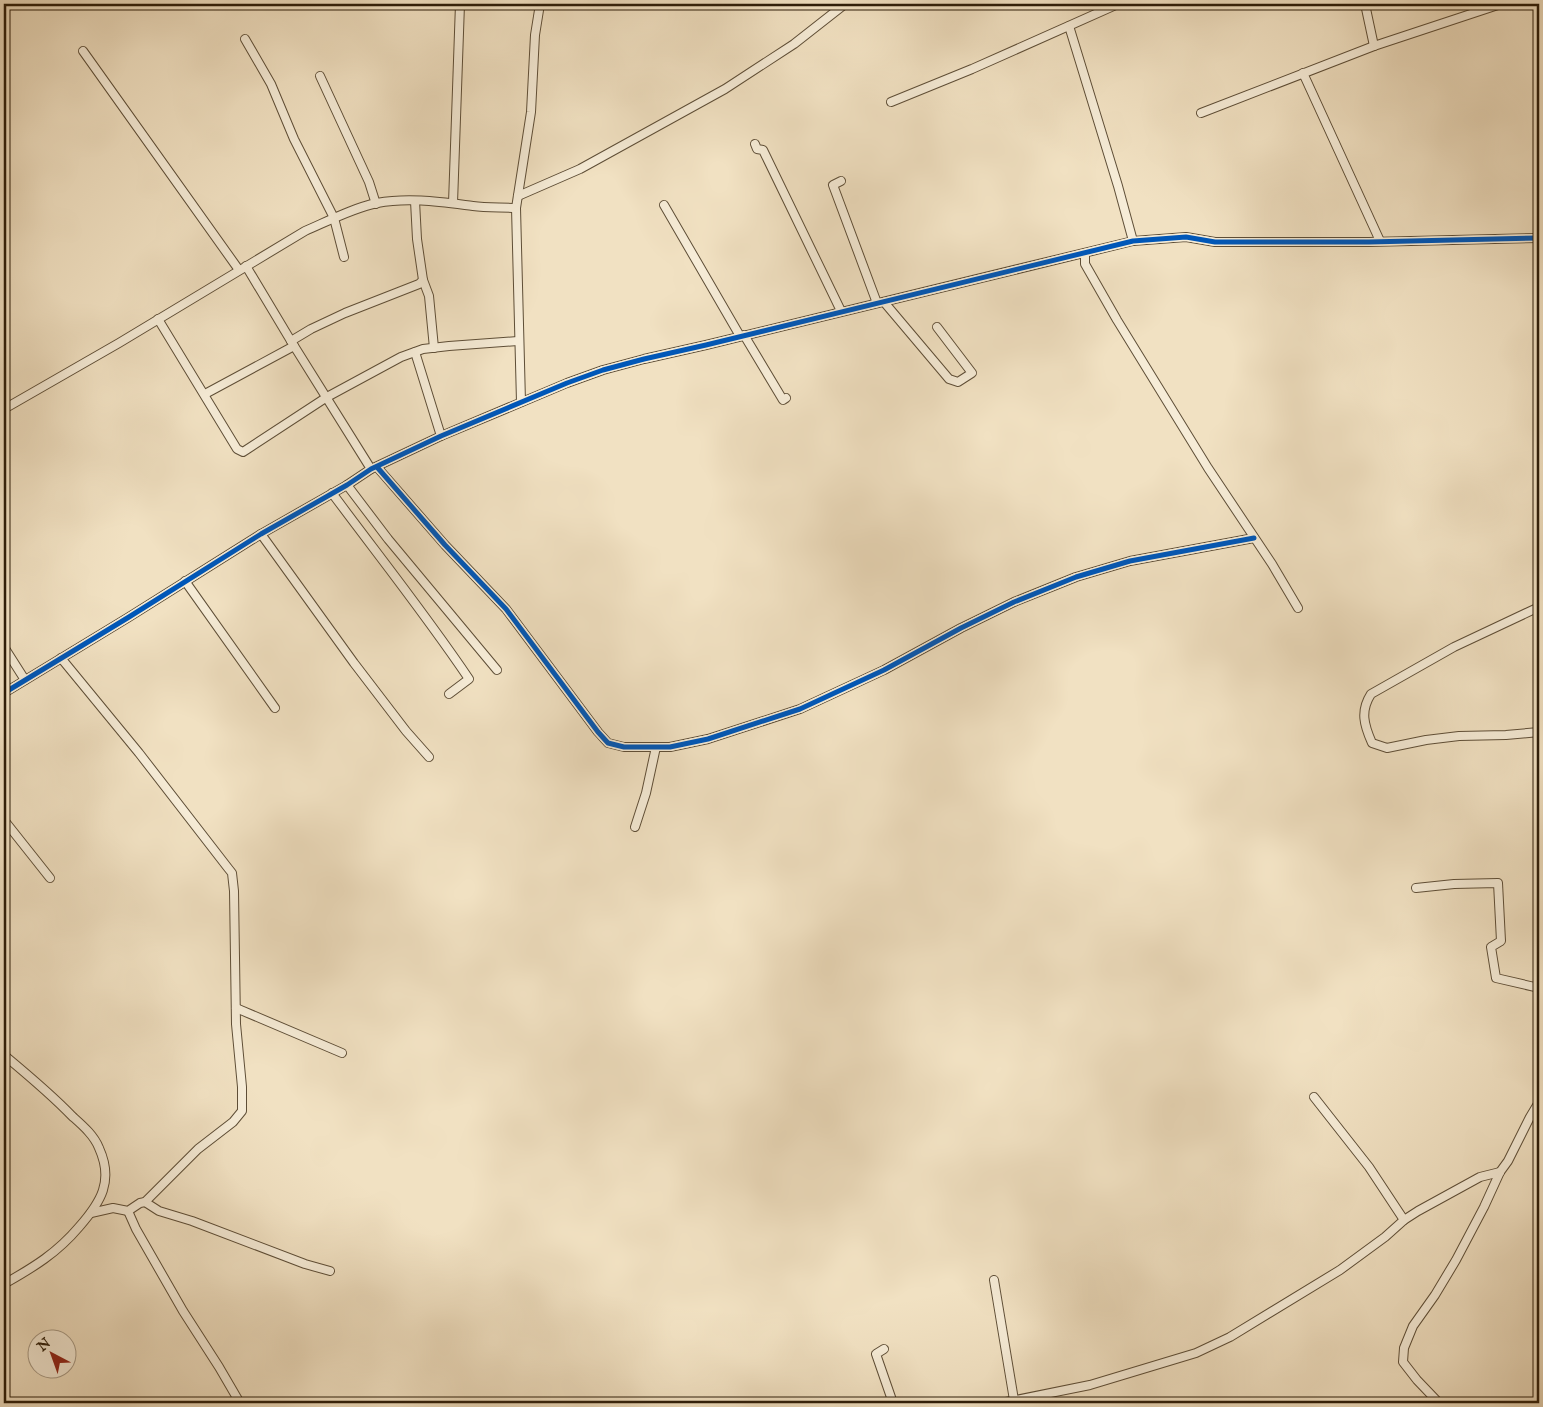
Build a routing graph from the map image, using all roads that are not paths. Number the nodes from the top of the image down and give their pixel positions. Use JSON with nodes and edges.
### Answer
{"nodes":[{"id":1,"x":460,"y":4,"type":"edge"},
{"id":2,"x":540,"y":4,"type":"edge"},
{"id":3,"x":845,"y":4,"type":"edge"},
{"id":4,"x":1118,"y":4,"type":"edge"},
{"id":5,"x":1365,"y":4,"type":"edge"},
{"id":6,"x":1501,"y":4,"type":"edge"},
{"id":7,"x":1069,"y":26,"type":"junction"},
{"id":8,"x":245,"y":39,"type":"dead end"},
{"id":9,"x":1374,"y":46,"type":"junction"},
{"id":10,"x":83,"y":51,"type":"dead end"},
{"id":11,"x":1303,"y":73,"type":"junction"},
{"id":12,"x":320,"y":76,"type":"dead end"},
{"id":13,"x":891,"y":102,"type":"dead end"},
{"id":14,"x":1201,"y":113,"type":"dead end"},
{"id":15,"x":755,"y":144,"type":"dead end"},
{"id":16,"x":841,"y":181,"type":"dead end"},
{"id":17,"x":518,"y":196,"type":"junction"},
{"id":18,"x":415,"y":201,"type":"junction"},
{"id":19,"x":453,"y":203,"type":"junction"},
{"id":20,"x":376,"y":204,"type":"junction"},
{"id":21,"x":664,"y":205,"type":"dead end"},
{"id":22,"x":516,"y":208,"type":"junction"},
{"id":23,"x":334,"y":218,"type":"junction"},
{"id":24,"x":1539,"y":238,"type":"edge"},
{"id":25,"x":1133,"y":241,"type":"junction"},
{"id":26,"x":1380,"y":241,"type":"junction"},
{"id":27,"x":1085,"y":253,"type":"junction"},
{"id":28,"x":344,"y":257,"type":"dead end"},
{"id":29,"x":246,"y":266,"type":"junction"},
{"id":30,"x":239,"y":270,"type":"junction"},
{"id":31,"x":423,"y":280,"type":"junction"},
{"id":32,"x":880,"y":302,"type":"junction"},
{"id":33,"x":841,"y":311,"type":"junction"},
{"id":34,"x":158,"y":319,"type":"junction"},
{"id":35,"x":937,"y":327,"type":"dead end"},
{"id":36,"x":742,"y":336,"type":"junction"},
{"id":37,"x":518,"y":341,"type":"junction"},
{"id":38,"x":292,"y":344,"type":"junction"},
{"id":39,"x":434,"y":348,"type":"junction"},
{"id":40,"x":415,"y":352,"type":"junction"},
{"id":41,"x":205,"y":394,"type":"junction"},
{"id":42,"x":327,"y":397,"type":"junction"},
{"id":43,"x":786,"y":398,"type":"dead end"},
{"id":44,"x":520,"y":402,"type":"junction"},
{"id":45,"x":4,"y":409,"type":"edge"},
{"id":46,"x":441,"y":436,"type":"junction"},
{"id":47,"x":374,"y":468,"type":"junction"},
{"id":48,"x":347,"y":485,"type":"junction"},
{"id":49,"x":332,"y":493,"type":"junction"},
{"id":50,"x":261,"y":534,"type":"junction"},
{"id":51,"x":1254,"y":538,"type":"junction"},
{"id":52,"x":185,"y":581,"type":"junction"},
{"id":53,"x":1539,"y":607,"type":"edge"},
{"id":54,"x":1298,"y":608,"type":"dead end"},
{"id":55,"x":4,"y":648,"type":"edge"},
{"id":56,"x":61,"y":658,"type":"junction"},
{"id":57,"x":497,"y":670,"type":"dead end"},
{"id":58,"x":25,"y":680,"type":"junction"},
{"id":59,"x":4,"y":693,"type":"edge"},
{"id":60,"x":449,"y":694,"type":"dead end"},
{"id":61,"x":275,"y":708,"type":"dead end"},
{"id":62,"x":1539,"y":732,"type":"edge"},
{"id":63,"x":656,"y":747,"type":"junction"},
{"id":64,"x":429,"y":757,"type":"dead end"},
{"id":65,"x":4,"y":820,"type":"edge"},
{"id":66,"x":635,"y":827,"type":"dead end"},
{"id":67,"x":50,"y":878,"type":"dead end"},
{"id":68,"x":1416,"y":888,"type":"dead end"},
{"id":69,"x":1539,"y":988,"type":"edge"},
{"id":70,"x":236,"y":1008,"type":"junction"},
{"id":71,"x":342,"y":1053,"type":"dead end"},
{"id":72,"x":4,"y":1055,"type":"edge"},
{"id":73,"x":1314,"y":1097,"type":"dead end"},
{"id":74,"x":1539,"y":1102,"type":"edge"},
{"id":75,"x":1500,"y":1172,"type":"junction"},
{"id":76,"x":145,"y":1202,"type":"junction"},
{"id":77,"x":128,"y":1211,"type":"junction"},
{"id":78,"x":92,"y":1213,"type":"junction"},
{"id":79,"x":1404,"y":1220,"type":"junction"},
{"id":80,"x":330,"y":1271,"type":"dead end"},
{"id":81,"x":994,"y":1280,"type":"dead end"},
{"id":82,"x":4,"y":1284,"type":"edge"},
{"id":83,"x":884,"y":1349,"type":"dead end"},
{"id":84,"x":1014,"y":1400,"type":"junction"},
{"id":85,"x":240,"y":1403,"type":"edge"},
{"id":86,"x":892,"y":1403,"type":"edge"},
{"id":87,"x":1001,"y":1403,"type":"edge"},
{"id":88,"x":1439,"y":1403,"type":"edge"}],
"edges":[{"from":1,"to":19,"type":"street"},
{"from":2,"to":17,"type":"street"},
{"from":3,"to":17,"type":"street"},
{"from":4,"to":7,"type":"street"},
{"from":5,"to":9,"type":"street"},
{"from":6,"to":9,"type":"street"},
{"from":7,"to":13,"type":"street"},
{"from":7,"to":25,"type":"street"},
{"from":8,"to":23,"type":"street"},
{"from":9,"to":11,"type":"street"},
{"from":10,"to":30,"type":"street"},
{"from":11,"to":14,"type":"street"},
{"from":11,"to":26,"type":"street"},
{"from":12,"to":20,"type":"street"},
{"from":15,"to":33,"type":"street"},
{"from":16,"to":32,"type":"street"},
{"from":17,"to":22,"type":"street"},
{"from":18,"to":19,"type":"street"},
{"from":18,"to":20,"type":"street"},
{"from":18,"to":31,"type":"street"},
{"from":19,"to":22,"type":"street"},
{"from":20,"to":23,"type":"street"},
{"from":21,"to":36,"type":"street"},
{"from":22,"to":37,"type":"street"},
{"from":23,"to":28,"type":"street"},
{"from":23,"to":29,"type":"street"},
{"from":24,"to":26,"type":"street"},
{"from":25,"to":26,"type":"street"},
{"from":25,"to":27,"type":"street"},
{"from":27,"to":32,"type":"street"},
{"from":27,"to":51,"type":"street"},
{"from":29,"to":30,"type":"street"},
{"from":29,"to":38,"type":"street"},
{"from":30,"to":34,"type":"street"},
{"from":31,"to":38,"type":"street"},
{"from":31,"to":39,"type":"street"},
{"from":32,"to":33,"type":"street"},
{"from":32,"to":35,"type":"street"},
{"from":33,"to":36,"type":"street"},
{"from":34,"to":41,"type":"street"},
{"from":34,"to":45,"type":"street"},
{"from":36,"to":43,"type":"street"},
{"from":36,"to":44,"type":"street"},
{"from":37,"to":39,"type":"street"},
{"from":37,"to":44,"type":"street"},
{"from":38,"to":41,"type":"street"},
{"from":38,"to":42,"type":"street"},
{"from":39,"to":40,"type":"street"},
{"from":40,"to":42,"type":"street"},
{"from":40,"to":46,"type":"street"},
{"from":41,"to":42,"type":"street"},
{"from":42,"to":47,"type":"street"},
{"from":44,"to":46,"type":"street"},
{"from":46,"to":47,"type":"street"},
{"from":47,"to":48,"type":"street"},
{"from":47,"to":63,"type":"street"},
{"from":48,"to":49,"type":"street"},
{"from":48,"to":57,"type":"street"},
{"from":49,"to":50,"type":"street"},
{"from":49,"to":60,"type":"street"},
{"from":50,"to":52,"type":"street"},
{"from":50,"to":64,"type":"street"},
{"from":51,"to":54,"type":"street"},
{"from":51,"to":63,"type":"street"},
{"from":52,"to":56,"type":"street"},
{"from":52,"to":61,"type":"street"},
{"from":53,"to":62,"type":"street"},
{"from":55,"to":58,"type":"street"},
{"from":56,"to":58,"type":"street"},
{"from":56,"to":70,"type":"street"},
{"from":58,"to":59,"type":"street"},
{"from":63,"to":66,"type":"street"},
{"from":65,"to":67,"type":"street"},
{"from":68,"to":69,"type":"street"},
{"from":70,"to":71,"type":"street"},
{"from":70,"to":76,"type":"street"},
{"from":72,"to":78,"type":"street"},
{"from":73,"to":79,"type":"street"},
{"from":74,"to":75,"type":"street"},
{"from":75,"to":79,"type":"street"},
{"from":75,"to":88,"type":"street"},
{"from":76,"to":77,"type":"street"},
{"from":76,"to":80,"type":"street"},
{"from":77,"to":78,"type":"street"},
{"from":77,"to":85,"type":"street"},
{"from":78,"to":82,"type":"street"},
{"from":79,"to":84,"type":"street"},
{"from":81,"to":84,"type":"street"},
{"from":83,"to":86,"type":"street"},
{"from":84,"to":87,"type":"street"}]}
